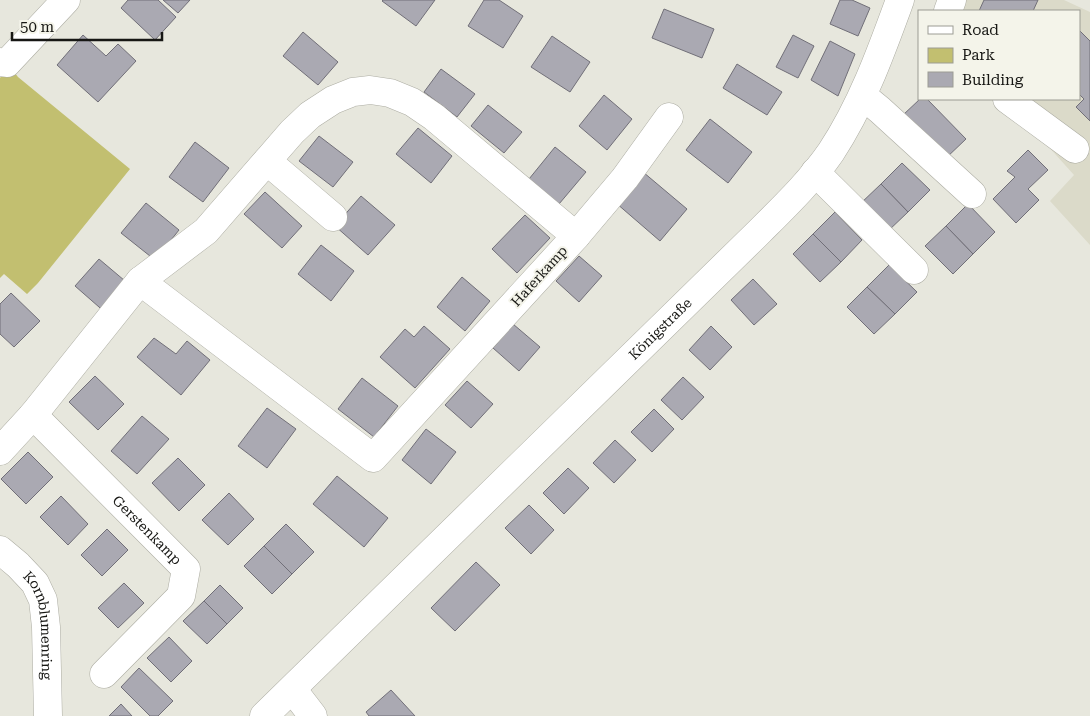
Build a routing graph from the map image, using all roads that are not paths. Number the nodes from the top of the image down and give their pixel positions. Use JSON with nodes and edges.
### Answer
{"nodes":[{"id":1,"x":66,"y":0,"type":"edge"},
{"id":2,"x":900,"y":0,"type":"edge"},
{"id":3,"x":0,"y":62,"type":"edge"},
{"id":4,"x":862,"y":96,"type":"junction"},
{"id":5,"x":1008,"y":100,"type":"edge"},
{"id":6,"x":669,"y":116,"type":"dead end"},
{"id":7,"x":1075,"y":149,"type":"dead end"},
{"id":8,"x":267,"y":161,"type":"junction"},
{"id":9,"x":815,"y":172,"type":"junction"},
{"id":10,"x":972,"y":194,"type":"dead end"},
{"id":11,"x":333,"y":217,"type":"dead end"},
{"id":12,"x":576,"y":236,"type":"junction"},
{"id":13,"x":914,"y":270,"type":"dead end"},
{"id":14,"x":140,"y":281,"type":"junction"},
{"id":15,"x":33,"y":415,"type":"junction"},
{"id":16,"x":0,"y":450,"type":"edge"},
{"id":17,"x":0,"y":550,"type":"edge"},
{"id":18,"x":104,"y":674,"type":"dead end"},
{"id":19,"x":293,"y":690,"type":"junction"},
{"id":20,"x":48,"y":716,"type":"edge"},
{"id":21,"x":264,"y":716,"type":"edge"},
{"id":22,"x":313,"y":716,"type":"edge"}],
"edges":[{"from":1,"to":3,"type":"street"},
{"from":2,"to":4,"type":"street","name":"Königstraße"},
{"from":4,"to":9,"type":"street","name":"Königstraße"},
{"from":4,"to":10,"type":"street"},
{"from":5,"to":7,"type":"street"},
{"from":6,"to":12,"type":"street"},
{"from":8,"to":11,"type":"street"},
{"from":8,"to":12,"type":"street","name":"Haferkamp"},
{"from":8,"to":14,"type":"street","name":"Haferkamp"},
{"from":9,"to":13,"type":"street"},
{"from":9,"to":19,"type":"street","name":"Königstraße"},
{"from":12,"to":14,"type":"street","name":"Haferkamp"},
{"from":14,"to":15,"type":"street"},
{"from":15,"to":16,"type":"street"},
{"from":15,"to":18,"type":"street","name":"Gerstenkamp"},
{"from":17,"to":20,"type":"street","name":"Kornblumenring"},
{"from":19,"to":21,"type":"street","name":"Königstraße"},
{"from":19,"to":22,"type":"street"}]}
